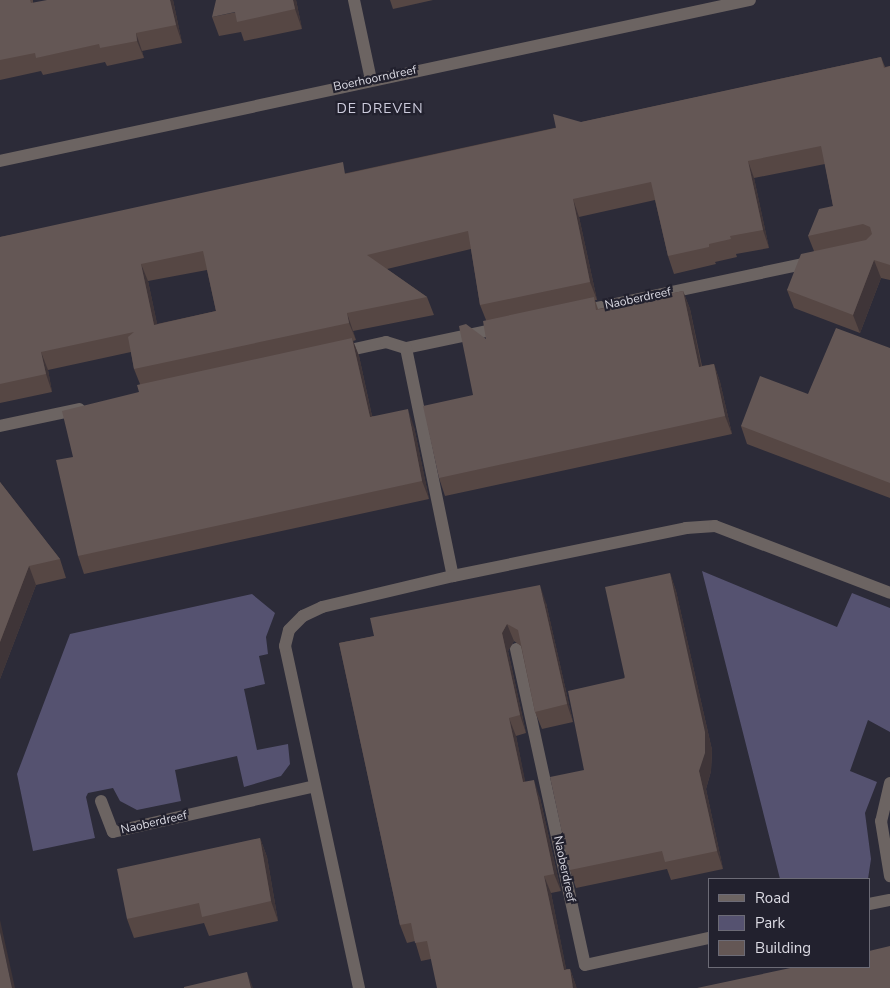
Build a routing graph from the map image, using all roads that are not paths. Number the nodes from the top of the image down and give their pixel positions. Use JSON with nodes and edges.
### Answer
{"nodes":[{"id":1,"x":354,"y":0,"type":"edge"},
{"id":2,"x":750,"y":0,"type":"edge"},
{"id":3,"x":371,"y":80,"type":"junction"},
{"id":4,"x":0,"y":161,"type":"edge"},
{"id":5,"x":822,"y":260,"type":"edge"},
{"id":6,"x":571,"y":313,"type":"edge"},
{"id":7,"x":512,"y":325,"type":"edge"},
{"id":8,"x":406,"y":348,"type":"junction"},
{"id":9,"x":328,"y":355,"type":"edge"},
{"id":10,"x":96,"y":405,"type":"edge"},
{"id":11,"x":0,"y":426,"type":"edge"},
{"id":12,"x":452,"y":576,"type":"junction"},
{"id":13,"x":890,"y":593,"type":"edge"},
{"id":14,"x":516,"y":649,"type":"edge"},
{"id":15,"x":890,"y":783,"type":"edge"},
{"id":16,"x":315,"y":786,"type":"junction"},
{"id":17,"x":101,"y":801,"type":"dead end"},
{"id":18,"x":890,"y":876,"type":"edge"},
{"id":19,"x":890,"y":900,"type":"edge"},
{"id":20,"x":870,"y":904,"type":"edge"},
{"id":21,"x":708,"y":938,"type":"edge"},
{"id":22,"x":359,"y":988,"type":"edge"}],
"edges":[{"from":1,"to":3,"type":"street"},
{"from":2,"to":3,"type":"street","name":"Boerhoorndreef"},
{"from":3,"to":4,"type":"street","name":"Boerhoorndreef"},
{"from":5,"to":6,"type":"street","name":"Naoberdreef"},
{"from":7,"to":8,"type":"street"},
{"from":8,"to":9,"type":"street"},
{"from":8,"to":12,"type":"street"},
{"from":10,"to":11,"type":"street"},
{"from":12,"to":13,"type":"street"},
{"from":12,"to":16,"type":"street"},
{"from":14,"to":21,"type":"street","name":"Naoberdreef"},
{"from":15,"to":18,"type":"street"},
{"from":16,"to":17,"type":"street","name":"Naoberdreef"},
{"from":16,"to":22,"type":"street"},
{"from":19,"to":20,"type":"street"}]}
